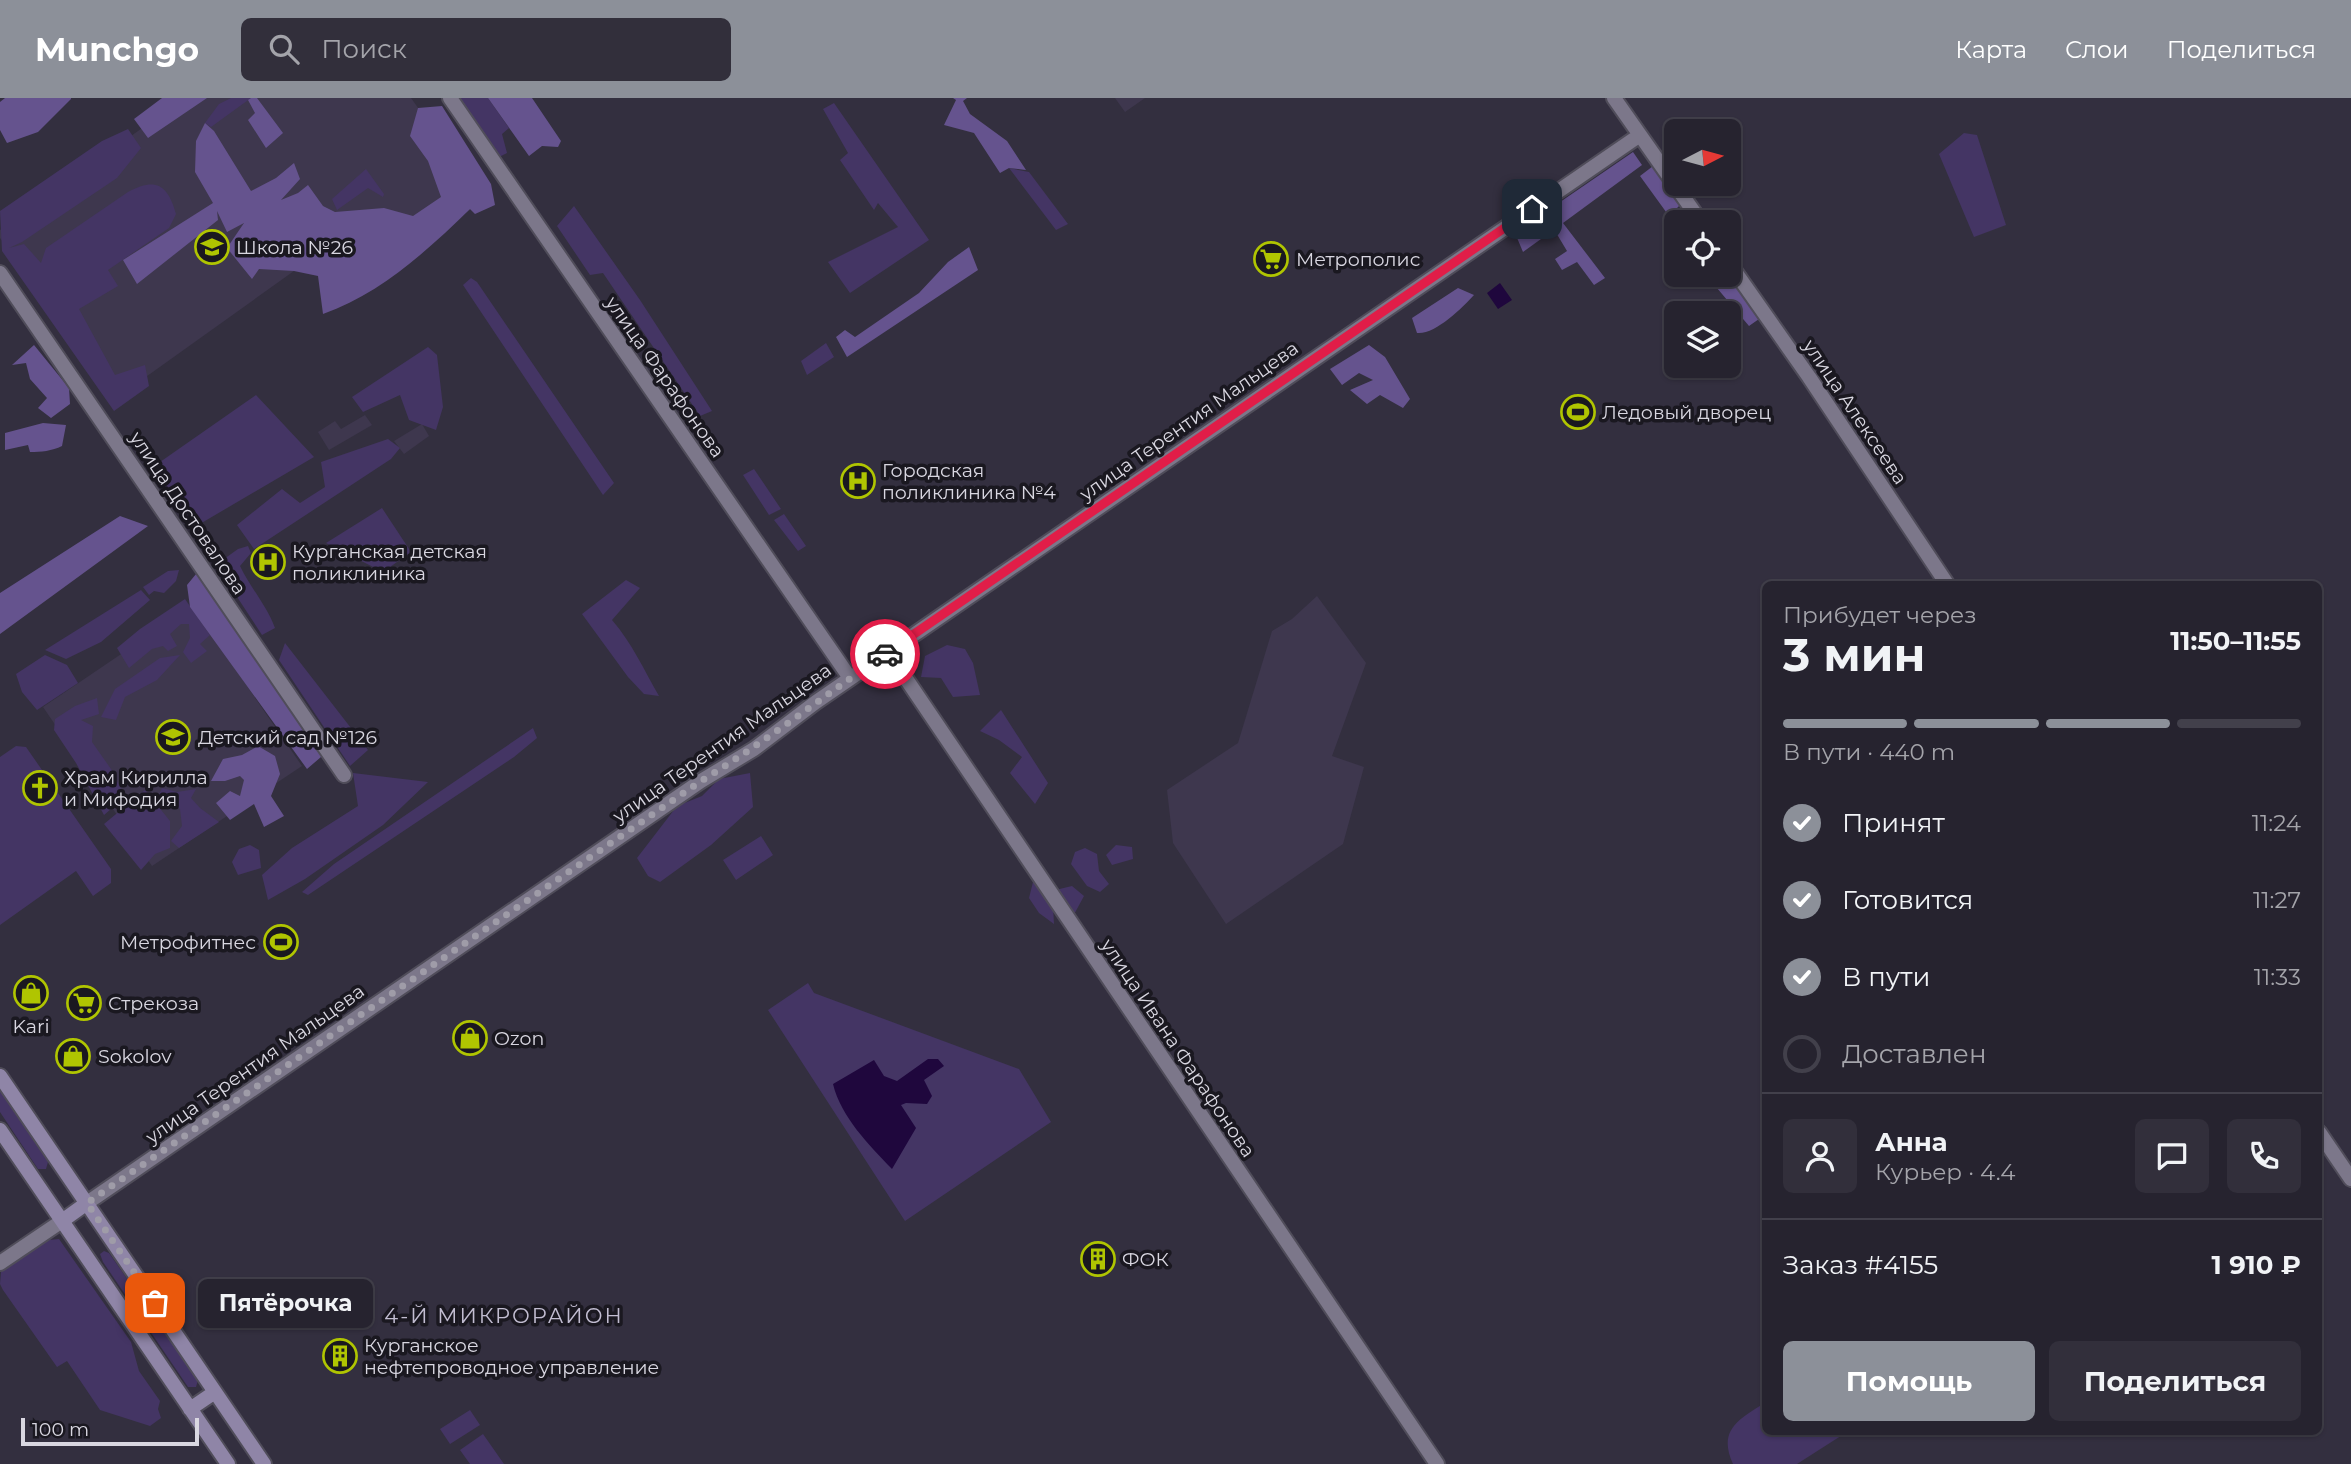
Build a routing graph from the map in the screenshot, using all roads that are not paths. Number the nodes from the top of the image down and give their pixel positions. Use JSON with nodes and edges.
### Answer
{"nodes":[{"id":1,"x":450,"y":98,"type":"edge"},
{"id":2,"x":1614,"y":98,"type":"edge"},
{"id":3,"x":1640,"y":135,"type":"junction"},
{"id":4,"x":1693,"y":210,"type":"edge"},
{"id":5,"x":0,"y":273,"type":"edge"},
{"id":6,"x":1741,"y":280,"type":"edge"},
{"id":7,"x":1945,"y":581,"type":"edge"},
{"id":8,"x":888,"y":652,"type":"junction"},
{"id":9,"x":850,"y":678,"type":"junction"},
{"id":10,"x":344,"y":775,"type":"dead end"},
{"id":11,"x":0,"y":1076,"type":"edge"},
{"id":12,"x":0,"y":1130,"type":"edge"},
{"id":13,"x":2322,"y":1136,"type":"edge"},
{"id":14,"x":2351,"y":1179,"type":"edge"},
{"id":15,"x":87,"y":1203,"type":"junction"},
{"id":16,"x":62,"y":1221,"type":"junction"},
{"id":17,"x":0,"y":1263,"type":"edge"},
{"id":18,"x":215,"y":1392,"type":"junction"},
{"id":19,"x":190,"y":1409,"type":"junction"},
{"id":20,"x":228,"y":1464,"type":"edge"},
{"id":21,"x":264,"y":1464,"type":"edge"},
{"id":22,"x":1437,"y":1464,"type":"edge"}],
"edges":[{"from":1,"to":9,"type":"street","name":"улица Фарафонова"},
{"from":2,"to":3,"type":"street"},
{"from":3,"to":4,"type":"street"},
{"from":3,"to":8,"type":"street","name":"улица Терентия Мальцева"},
{"from":5,"to":10,"type":"street","name":"улица Достовалова"},
{"from":6,"to":7,"type":"street","name":"улица Алексеева"},
{"from":8,"to":9,"type":"street","name":"улица Терентия Мальцева"},
{"from":8,"to":22,"type":"street","name":"улица Ивана Фарафонова"},
{"from":9,"to":15,"type":"street","name":"улица Терентия Мальцева"},
{"from":11,"to":15,"type":"main road"},
{"from":12,"to":16,"type":"main road"},
{"from":13,"to":14,"type":"street"},
{"from":15,"to":16,"type":"main road","name":"улица Терентия Мальцева"},
{"from":15,"to":18,"type":"main road"},
{"from":16,"to":17,"type":"street","name":"улица Терентия Мальцева"},
{"from":16,"to":19,"type":"main road"},
{"from":18,"to":19,"type":"main road"},
{"from":18,"to":21,"type":"main road"},
{"from":19,"to":20,"type":"main road"}]}
